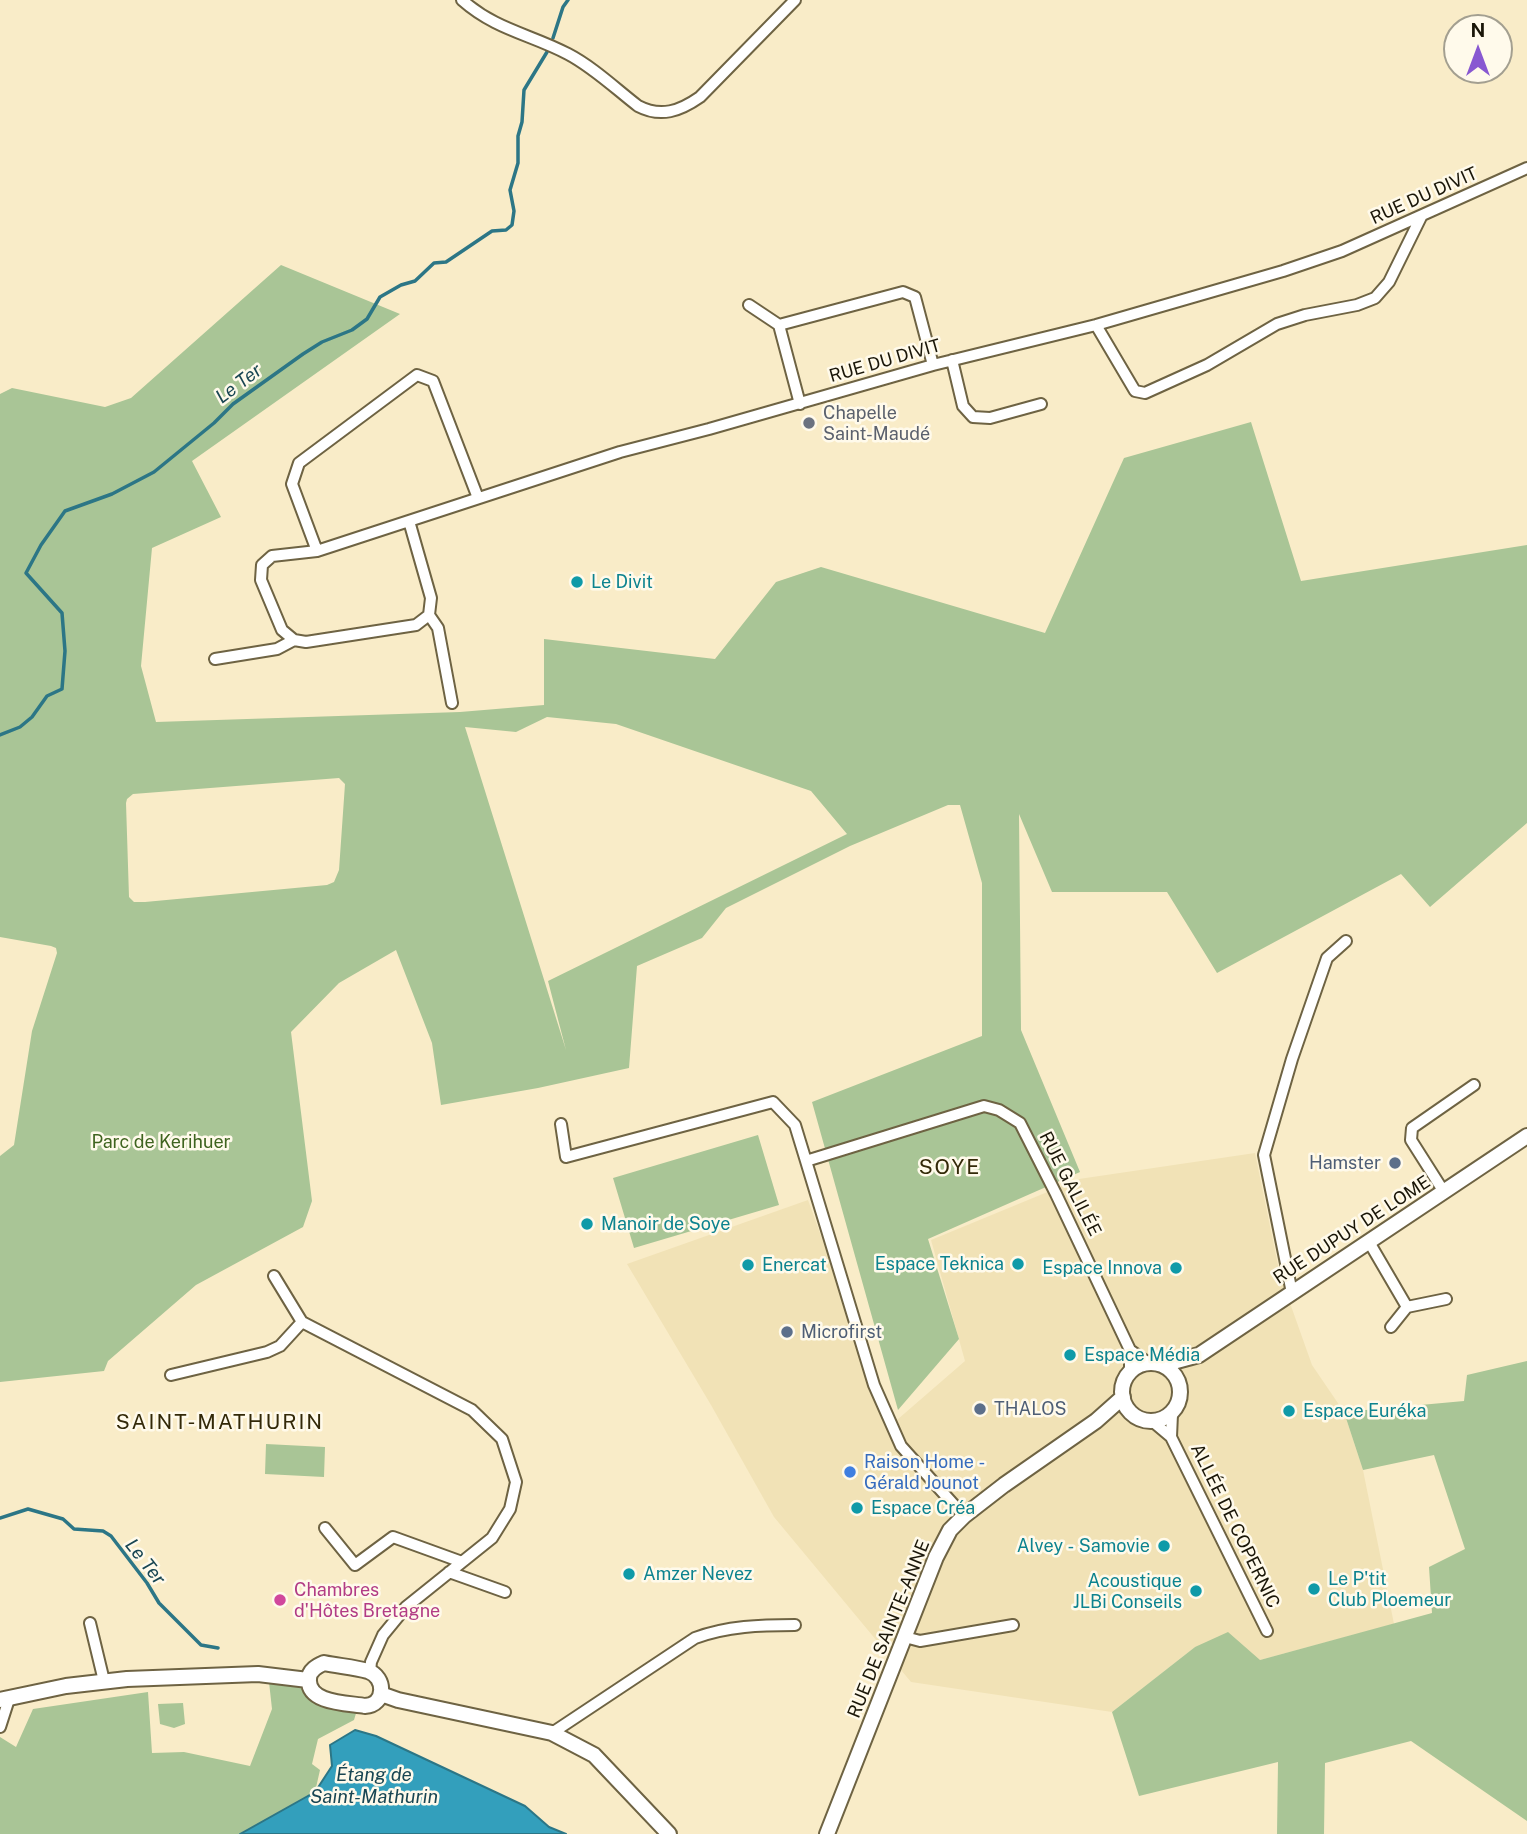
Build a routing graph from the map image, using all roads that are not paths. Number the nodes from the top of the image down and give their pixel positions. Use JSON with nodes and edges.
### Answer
{"nodes":[{"id":1,"x":462,"y":0,"type":"edge"},
{"id":2,"x":795,"y":0,"type":"edge"},
{"id":3,"x":1527,"y":169,"type":"edge"},
{"id":4,"x":1421,"y":217,"type":"junction"},
{"id":5,"x":749,"y":304,"type":"dead end"},
{"id":6,"x":779,"y":325,"type":"junction"},
{"id":7,"x":1096,"y":325,"type":"junction"},
{"id":8,"x":952,"y":360,"type":"junction"},
{"id":9,"x":933,"y":365,"type":"junction"},
{"id":10,"x":800,"y":404,"type":"junction"},
{"id":11,"x":1041,"y":404,"type":"dead end"},
{"id":12,"x":478,"y":498,"type":"junction"},
{"id":13,"x":408,"y":521,"type":"junction"},
{"id":14,"x":317,"y":551,"type":"junction"},
{"id":15,"x":429,"y":614,"type":"junction"},
{"id":16,"x":294,"y":640,"type":"junction"},
{"id":17,"x":215,"y":659,"type":"dead end"},
{"id":18,"x":452,"y":703,"type":"dead end"},
{"id":19,"x":1346,"y":941,"type":"dead end"},
{"id":20,"x":1474,"y":1086,"type":"dead end"},
{"id":21,"x":561,"y":1124,"type":"dead end"},
{"id":22,"x":1527,"y":1136,"type":"edge"},
{"id":23,"x":806,"y":1161,"type":"junction"},
{"id":24,"x":1444,"y":1192,"type":"junction"},
{"id":25,"x":1369,"y":1242,"type":"junction"},
{"id":26,"x":274,"y":1276,"type":"dead end"},
{"id":27,"x":1292,"y":1293,"type":"junction"},
{"id":28,"x":1446,"y":1299,"type":"dead end"},
{"id":29,"x":1407,"y":1307,"type":"junction"},
{"id":30,"x":302,"y":1322,"type":"junction"},
{"id":31,"x":1391,"y":1327,"type":"dead end"},
{"id":32,"x":1130,"y":1350,"type":"junction"},
{"id":33,"x":1199,"y":1355,"type":"junction"},
{"id":34,"x":1147,"y":1363,"type":"junction"},
{"id":35,"x":1162,"y":1364,"type":"junction"},
{"id":36,"x":1130,"y":1372,"type":"junction"},
{"id":37,"x":171,"y":1376,"type":"dead end"},
{"id":38,"x":1180,"y":1384,"type":"junction"},
{"id":39,"x":1123,"y":1396,"type":"junction"},
{"id":40,"x":1172,"y":1414,"type":"junction"},
{"id":41,"x":1132,"y":1415,"type":"junction"},
{"id":42,"x":1096,"y":1421,"type":"junction"},
{"id":43,"x":1152,"y":1421,"type":"junction"},
{"id":44,"x":1171,"y":1437,"type":"junction"},
{"id":45,"x":964,"y":1516,"type":"junction"},
{"id":46,"x":325,"y":1528,"type":"dead end"},
{"id":47,"x":462,"y":1562,"type":"junction"},
{"id":48,"x":449,"y":1572,"type":"junction"},
{"id":49,"x":505,"y":1592,"type":"dead end"},
{"id":50,"x":90,"y":1623,"type":"dead end"},
{"id":51,"x":795,"y":1625,"type":"dead end"},
{"id":52,"x":1013,"y":1625,"type":"dead end"},
{"id":53,"x":1267,"y":1631,"type":"dead end"},
{"id":54,"x":905,"y":1637,"type":"junction"},
{"id":55,"x":370,"y":1671,"type":"junction"},
{"id":56,"x":309,"y":1680,"type":"junction"},
{"id":57,"x":104,"y":1681,"type":"junction"},
{"id":58,"x":381,"y":1694,"type":"junction"},
{"id":59,"x":4,"y":1700,"type":"edge"},
{"id":60,"x":0,"y":1727,"type":"edge"},
{"id":61,"x":552,"y":1733,"type":"junction"},
{"id":62,"x":669,"y":1834,"type":"edge"},
{"id":63,"x":827,"y":1834,"type":"edge"}],
"edges":[{"from":1,"to":2,"type":"street"},
{"from":3,"to":4,"type":"street","name":"RUE DU DIVIT"},
{"from":4,"to":7,"type":"street","name":"RUE DU DIVIT"},
{"from":4,"to":7,"type":"street"},
{"from":5,"to":6,"type":"street"},
{"from":6,"to":9,"type":"street"},
{"from":6,"to":10,"type":"street"},
{"from":7,"to":8,"type":"street","name":"RUE DU DIVIT"},
{"from":8,"to":9,"type":"street","name":"RUE DU DIVIT"},
{"from":8,"to":11,"type":"street"},
{"from":9,"to":10,"type":"street","name":"RUE DU DIVIT"},
{"from":10,"to":12,"type":"street","name":"RUE DU DIVIT"},
{"from":12,"to":13,"type":"street","name":"RUE DU DIVIT"},
{"from":12,"to":14,"type":"street"},
{"from":13,"to":14,"type":"street","name":"RUE DU DIVIT"},
{"from":13,"to":15,"type":"street"},
{"from":14,"to":16,"type":"street","name":"RUE DU DIVIT"},
{"from":15,"to":16,"type":"street"},
{"from":15,"to":18,"type":"street"},
{"from":16,"to":17,"type":"street"},
{"from":19,"to":27,"type":"street"},
{"from":20,"to":24,"type":"street"},
{"from":21,"to":23,"type":"street"},
{"from":22,"to":24,"type":"street","name":"RUE DUPUY DE LOME"},
{"from":23,"to":32,"type":"street","name":"RUE GALILÉE"},
{"from":23,"to":45,"type":"street"},
{"from":24,"to":25,"type":"street","name":"RUE DUPUY DE LOME"},
{"from":25,"to":27,"type":"street","name":"RUE DUPUY DE LOME"},
{"from":25,"to":29,"type":"street"},
{"from":26,"to":30,"type":"street"},
{"from":27,"to":33,"type":"street","name":"RUE DUPUY DE LOME"},
{"from":28,"to":29,"type":"street"},
{"from":29,"to":31,"type":"street"},
{"from":30,"to":37,"type":"street"},
{"from":30,"to":47,"type":"street"},
{"from":32,"to":34,"type":"street","name":"RUE GALILÉE"},
{"from":32,"to":36,"type":"street","name":"RUE GALILÉE"},
{"from":33,"to":35,"type":"street","name":"RUE DUPUY DE LOME"},
{"from":33,"to":38,"type":"street","name":"RUE DUPUY DE LOME"},
{"from":34,"to":35,"type":"street"},
{"from":34,"to":36,"type":"street"},
{"from":35,"to":38,"type":"street"},
{"from":36,"to":39,"type":"street"},
{"from":38,"to":40,"type":"street"},
{"from":39,"to":41,"type":"street"},
{"from":39,"to":42,"type":"street","name":"RUE DE SAINTE-ANNE"},
{"from":40,"to":43,"type":"street"},
{"from":40,"to":44,"type":"street","name":"ALLÉE DE COPERNIC"},
{"from":41,"to":42,"type":"street","name":"RUE DE SAINTE-ANNE"},
{"from":41,"to":43,"type":"street"},
{"from":42,"to":45,"type":"street","name":"RUE DE SAINTE-ANNE"},
{"from":43,"to":44,"type":"street","name":"ALLÉE DE COPERNIC"},
{"from":44,"to":53,"type":"street","name":"ALLÉE DE COPERNIC"},
{"from":45,"to":54,"type":"street","name":"RUE DE SAINTE-ANNE"},
{"from":46,"to":47,"type":"street"},
{"from":47,"to":48,"type":"street"},
{"from":48,"to":49,"type":"street"},
{"from":48,"to":55,"type":"street"},
{"from":50,"to":57,"type":"street"},
{"from":51,"to":61,"type":"street"},
{"from":52,"to":54,"type":"street"},
{"from":54,"to":63,"type":"street","name":"RUE DE SAINTE-ANNE"},
{"from":55,"to":56,"type":"street"},
{"from":55,"to":58,"type":"street"},
{"from":56,"to":57,"type":"street"},
{"from":56,"to":58,"type":"street"},
{"from":57,"to":59,"type":"street"},
{"from":58,"to":61,"type":"street"},
{"from":59,"to":60,"type":"street"},
{"from":61,"to":62,"type":"street"}]}
